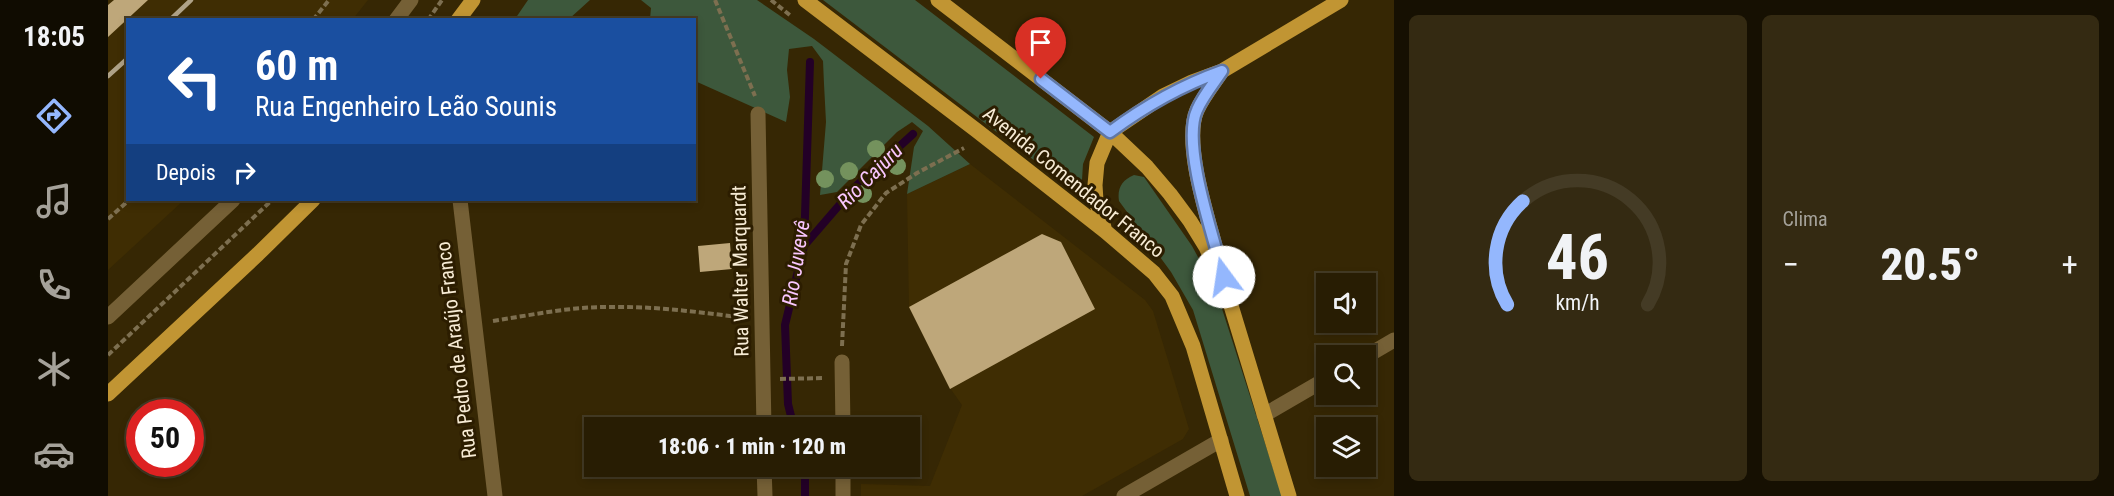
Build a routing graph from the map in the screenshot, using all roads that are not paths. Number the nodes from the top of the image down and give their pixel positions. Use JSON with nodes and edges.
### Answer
{"nodes":[{"id":1,"x":411,"y":0,"type":"edge"},
{"id":2,"x":473,"y":0,"type":"edge"},
{"id":3,"x":805,"y":0,"type":"edge"},
{"id":4,"x":938,"y":0,"type":"edge"},
{"id":5,"x":1341,"y":0,"type":"edge"},
{"id":6,"x":398,"y":18,"type":"edge"},
{"id":7,"x":460,"y":18,"type":"edge"},
{"id":8,"x":1222,"y":71,"type":"junction"},
{"id":9,"x":758,"y":114,"type":"road end"},
{"id":10,"x":1110,"y":132,"type":"junction"},
{"id":11,"x":232,"y":201,"type":"edge"},
{"id":12,"x":312,"y":201,"type":"edge"},
{"id":13,"x":460,"y":201,"type":"edge"},
{"id":14,"x":1105,"y":231,"type":"junction"},
{"id":15,"x":1229,"y":299,"type":"junction"},
{"id":16,"x":108,"y":317,"type":"edge"},
{"id":17,"x":1394,"y":340,"type":"edge"},
{"id":18,"x":1376,"y":351,"type":"edge"},
{"id":19,"x":842,"y":362,"type":"road end"},
{"id":20,"x":1316,"y":385,"type":"edge"},
{"id":21,"x":108,"y":394,"type":"edge"},
{"id":22,"x":1264,"y":415,"type":"junction"},
{"id":23,"x":764,"y":417,"type":"edge"},
{"id":24,"x":843,"y":417,"type":"edge"},
{"id":25,"x":1221,"y":440,"type":"junction"},
{"id":26,"x":764,"y":477,"type":"edge"},
{"id":27,"x":843,"y":477,"type":"edge"},
{"id":28,"x":495,"y":496,"type":"edge"},
{"id":29,"x":765,"y":496,"type":"edge"},
{"id":30,"x":843,"y":496,"type":"edge"},
{"id":31,"x":1124,"y":496,"type":"edge"},
{"id":32,"x":1237,"y":496,"type":"edge"},
{"id":33,"x":1289,"y":496,"type":"edge"}],
"edges":[{"from":1,"to":6,"type":"street"},
{"from":2,"to":7,"type":"main road"},
{"from":3,"to":14,"type":"main road","name":"Avenida Comendador Franco"},
{"from":4,"to":10,"type":"main road","name":"Avenida Comendador Franco"},
{"from":5,"to":8,"type":"main road"},
{"from":8,"to":10,"type":"main road"},
{"from":8,"to":15,"type":"main road"},
{"from":9,"to":23,"type":"street","name":"Rua Walter Marquardt"},
{"from":10,"to":14,"type":"main road"},
{"from":10,"to":15,"type":"main road","name":"Avenida Comendador Franco"},
{"from":11,"to":16,"type":"street"},
{"from":12,"to":21,"type":"main road"},
{"from":13,"to":28,"type":"street","name":"Rua Pedro de Araújo Franco"},
{"from":14,"to":25,"type":"main road","name":"Avenida Comendador Franco"},
{"from":15,"to":22,"type":"main road","name":"Avenida Comendador Franco"},
{"from":17,"to":18,"type":"street"},
{"from":19,"to":24,"type":"street"},
{"from":20,"to":22,"type":"street"},
{"from":22,"to":33,"type":"main road","name":"Avenida Comendador Franco"},
{"from":25,"to":31,"type":"street"},
{"from":25,"to":32,"type":"main road","name":"Avenida Comendador Franco"},
{"from":26,"to":29,"type":"street"},
{"from":27,"to":30,"type":"street"}]}
